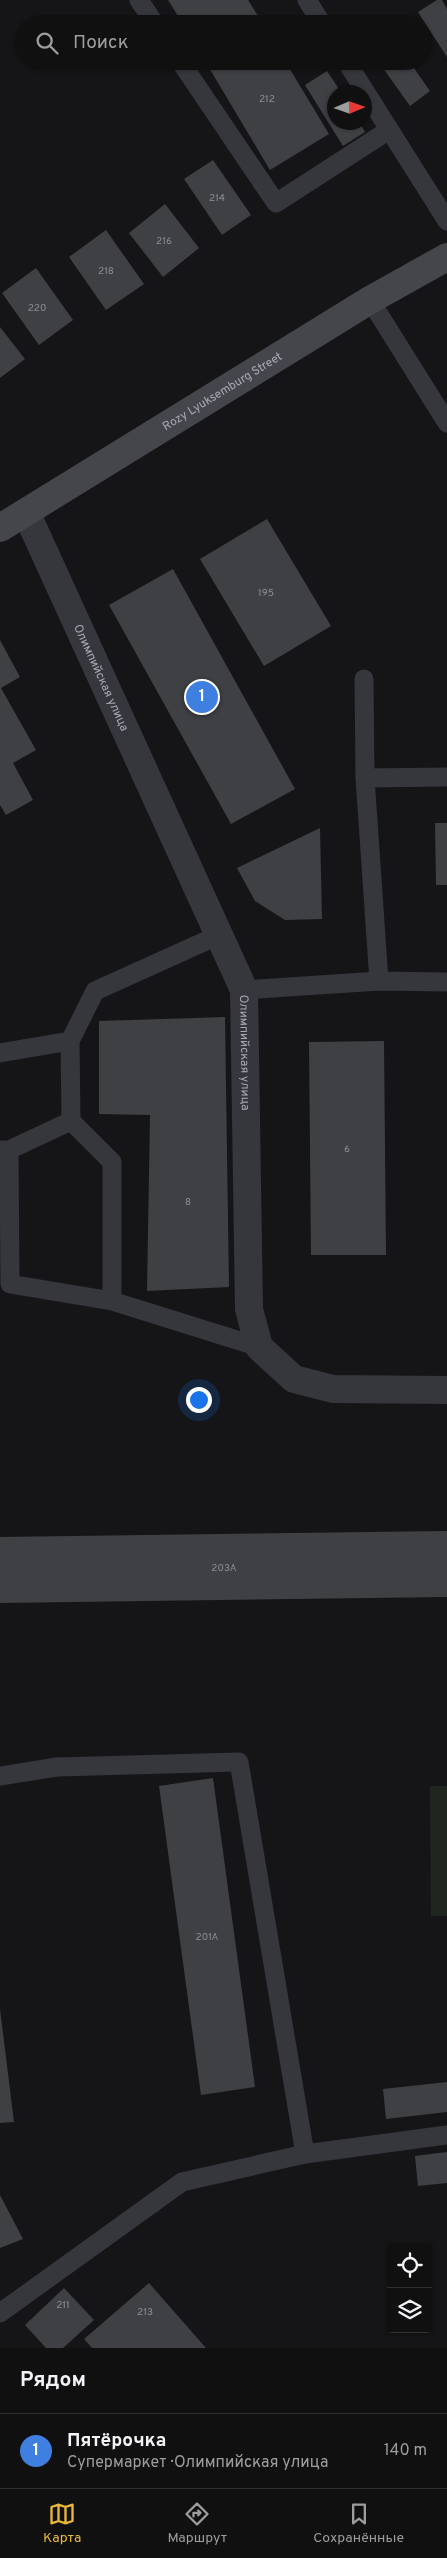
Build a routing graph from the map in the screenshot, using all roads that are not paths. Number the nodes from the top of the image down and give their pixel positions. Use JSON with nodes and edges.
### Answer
{"nodes":[{"id":1,"x":139,"y":0,"type":"edge"},
{"id":2,"x":307,"y":0,"type":"edge"},
{"id":3,"x":149,"y":15,"type":"edge"},
{"id":4,"x":316,"y":15,"type":"edge"},
{"id":5,"x":186,"y":70,"type":"edge"},
{"id":6,"x":352,"y":70,"type":"edge"},
{"id":7,"x":389,"y":130,"type":"junction"},
{"id":8,"x":447,"y":221,"type":"edge"},
{"id":9,"x":447,"y":258,"type":"edge"},
{"id":10,"x":370,"y":300,"type":"junction"},
{"id":11,"x":447,"y":423,"type":"edge"},
{"id":12,"x":26,"y":512,"type":"junction"},
{"id":13,"x":0,"y":528,"type":"edge"},
{"id":14,"x":364,"y":679,"type":"dead end"},
{"id":15,"x":447,"y":777,"type":"edge"},
{"id":16,"x":365,"y":778,"type":"junction"},
{"id":17,"x":219,"y":935,"type":"junction"},
{"id":18,"x":379,"y":981,"type":"junction"},
{"id":19,"x":447,"y":982,"type":"edge"},
{"id":20,"x":244,"y":990,"type":"junction"},
{"id":21,"x":70,"y":1041,"type":"junction"},
{"id":22,"x":0,"y":1053,"type":"edge"},
{"id":23,"x":71,"y":1121,"type":"junction"},
{"id":24,"x":4,"y":1150,"type":"edge"},
{"id":25,"x":112,"y":1300,"type":"junction"},
{"id":26,"x":259,"y":1347,"type":"junction"},
{"id":27,"x":447,"y":1390,"type":"edge"},
{"id":28,"x":0,"y":1776,"type":"edge"},
{"id":29,"x":447,"y":2135,"type":"edge"},
{"id":30,"x":305,"y":2154,"type":"junction"},
{"id":31,"x":0,"y":2313,"type":"edge"}],
"edges":[{"from":1,"to":3,"type":"lane"},
{"from":2,"to":4,"type":"lane"},
{"from":5,"to":7,"type":"lane"},
{"from":6,"to":7,"type":"lane"},
{"from":7,"to":8,"type":"lane"},
{"from":9,"to":10,"type":"street","name":"Rozy Lyuksemburg Street"},
{"from":10,"to":11,"type":"lane"},
{"from":10,"to":12,"type":"street","name":"Rozy Lyuksemburg Street"},
{"from":12,"to":13,"type":"street","name":"Rozy Lyuksemburg Street"},
{"from":12,"to":17,"type":"street","name":"Олимпийская улица"},
{"from":14,"to":16,"type":"lane"},
{"from":15,"to":16,"type":"lane"},
{"from":16,"to":18,"type":"lane"},
{"from":17,"to":20,"type":"street","name":"Олимпийская улица"},
{"from":17,"to":21,"type":"lane"},
{"from":18,"to":19,"type":"lane"},
{"from":18,"to":20,"type":"lane"},
{"from":20,"to":26,"type":"street","name":"Олимпийская улица"},
{"from":21,"to":22,"type":"lane"},
{"from":21,"to":23,"type":"lane"},
{"from":23,"to":24,"type":"lane"},
{"from":23,"to":25,"type":"lane"},
{"from":24,"to":25,"type":"lane"},
{"from":25,"to":26,"type":"lane"},
{"from":26,"to":27,"type":"street"},
{"from":28,"to":30,"type":"lane"},
{"from":29,"to":30,"type":"lane"},
{"from":30,"to":31,"type":"lane"}]}
